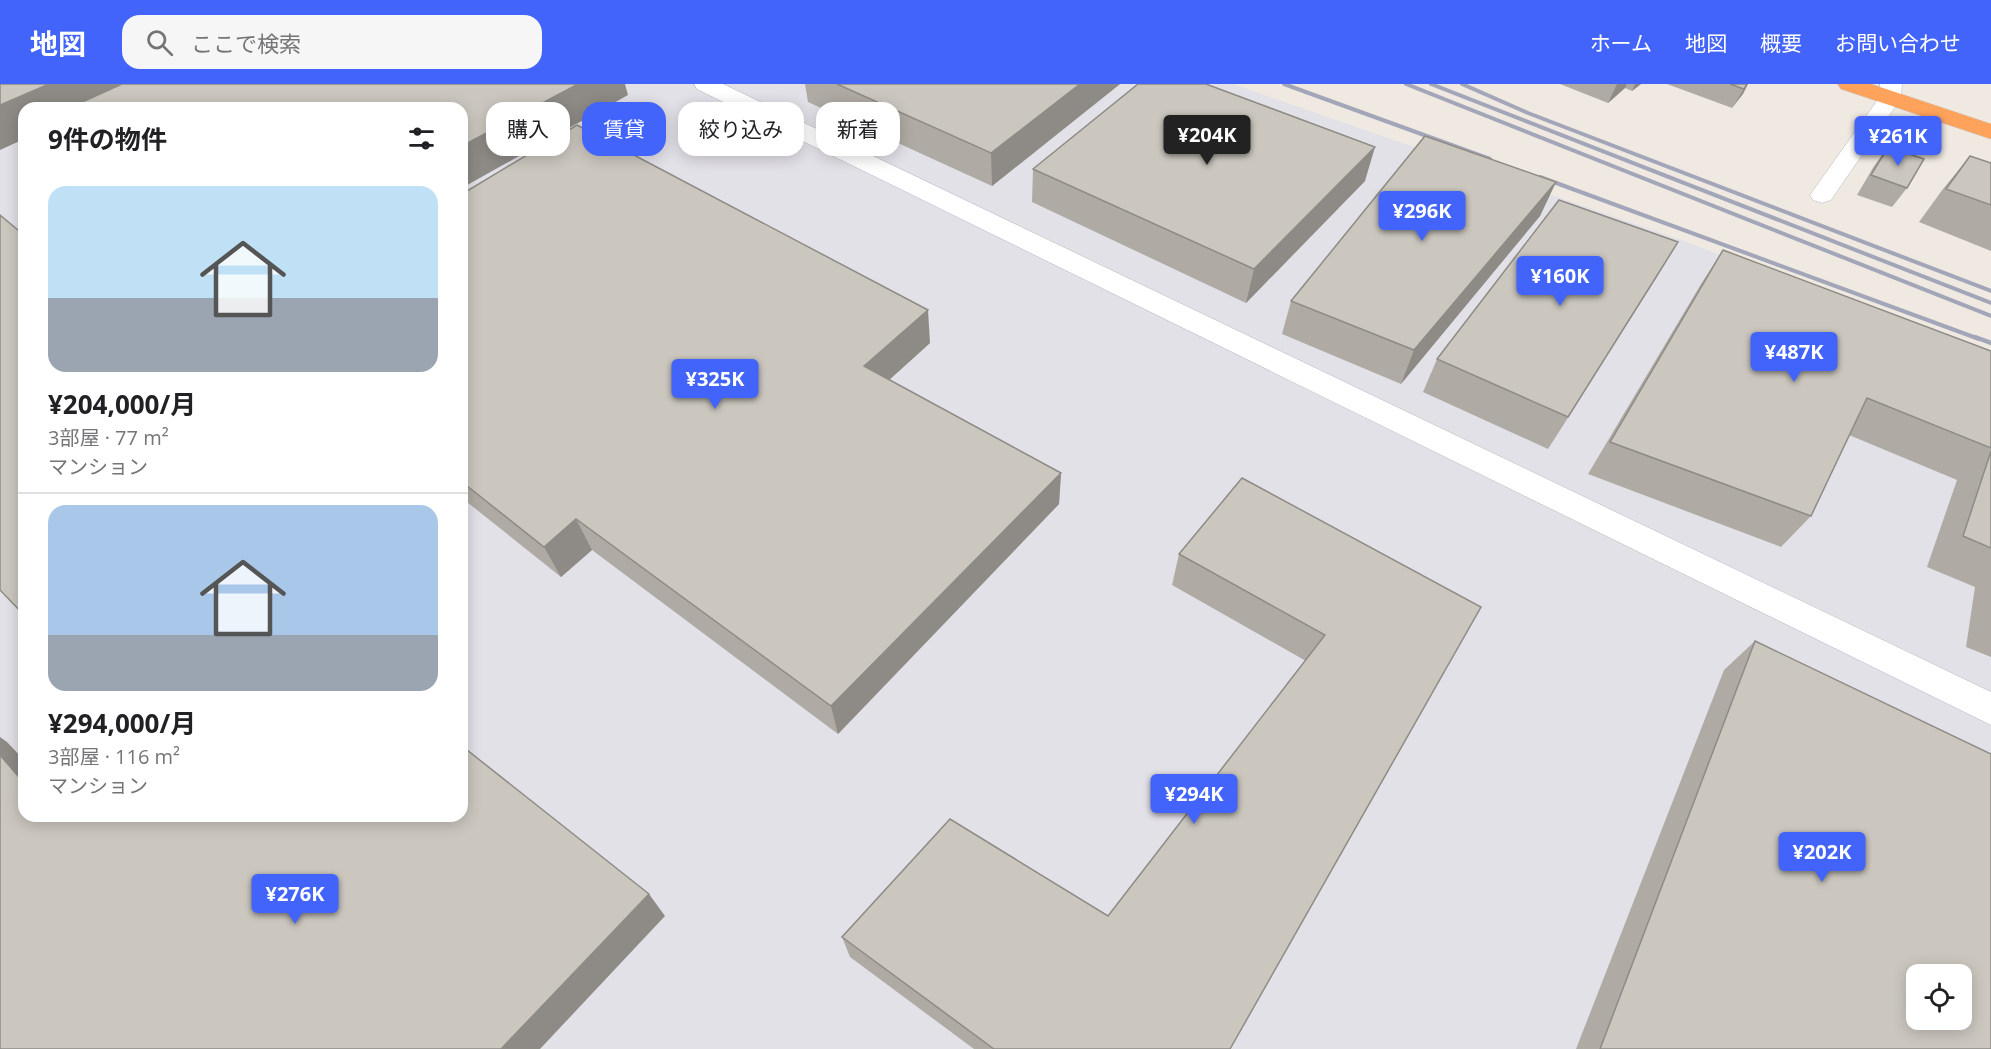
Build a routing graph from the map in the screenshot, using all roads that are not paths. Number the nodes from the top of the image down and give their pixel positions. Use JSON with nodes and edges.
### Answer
{"nodes":[{"id":1,"x":705,"y":84,"type":"edge"},
{"id":2,"x":1849,"y":84,"type":"edge"},
{"id":3,"x":1891,"y":91,"type":"edge"},
{"id":4,"x":1991,"y":132,"type":"edge"},
{"id":5,"x":1822,"y":195,"type":"dead end"},
{"id":6,"x":1991,"y":709,"type":"edge"}],
"edges":[{"from":1,"to":6,"type":"street"},
{"from":2,"to":3,"type":"highway"},
{"from":3,"to":4,"type":"highway"},
{"from":3,"to":5,"type":"street"}]}
